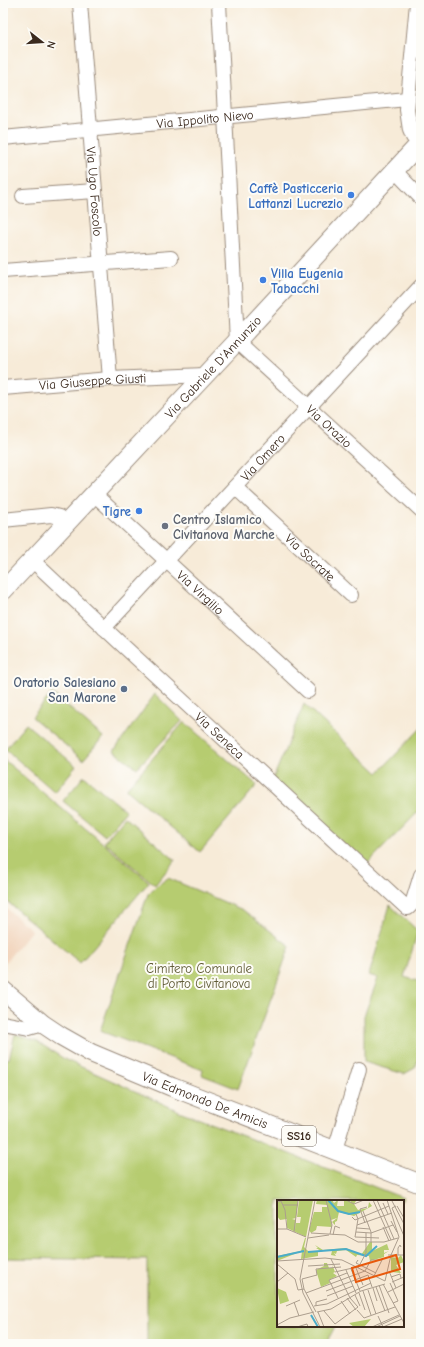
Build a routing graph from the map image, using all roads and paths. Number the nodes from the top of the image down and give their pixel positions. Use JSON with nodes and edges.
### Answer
{"nodes":[{"id":1,"x":80,"y":3,"type":"edge"},
{"id":2,"x":219,"y":3,"type":"edge"},
{"id":3,"x":416,"y":3,"type":"edge"},
{"id":4,"x":407,"y":99,"type":"junction"},
{"id":5,"x":225,"y":117,"type":"junction"},
{"id":6,"x":90,"y":130,"type":"junction"},
{"id":7,"x":3,"y":138,"type":"edge"},
{"id":8,"x":420,"y":142,"type":"edge"},
{"id":9,"x":394,"y":170,"type":"junction"},
{"id":10,"x":95,"y":191,"type":"junction"},
{"id":11,"x":23,"y":196,"type":"dead end"},
{"id":12,"x":421,"y":198,"type":"edge"},
{"id":13,"x":171,"y":258,"type":"dead end"},
{"id":14,"x":100,"y":263,"type":"junction"},
{"id":15,"x":3,"y":271,"type":"edge"},
{"id":16,"x":421,"y":286,"type":"edge"},
{"id":17,"x":237,"y":341,"type":"junction"},
{"id":18,"x":110,"y":379,"type":"junction"},
{"id":19,"x":194,"y":379,"type":"junction"},
{"id":20,"x":3,"y":388,"type":"edge"},
{"id":21,"x":309,"y":407,"type":"junction"},
{"id":22,"x":235,"y":487,"type":"junction"},
{"id":23,"x":94,"y":494,"type":"junction"},
{"id":24,"x":421,"y":510,"type":"edge"},
{"id":25,"x":3,"y":520,"type":"edge"},
{"id":26,"x":66,"y":523,"type":"junction"},
{"id":27,"x":32,"y":560,"type":"junction"},
{"id":28,"x":167,"y":561,"type":"junction"},
{"id":29,"x":3,"y":591,"type":"edge"},
{"id":30,"x":351,"y":595,"type":"dead end"},
{"id":31,"x":104,"y":628,"type":"junction"},
{"id":32,"x":308,"y":691,"type":"dead end"},
{"id":33,"x":421,"y":875,"type":"edge"},
{"id":34,"x":3,"y":990,"type":"edge"},
{"id":35,"x":3,"y":1023,"type":"edge"},
{"id":36,"x":43,"y":1024,"type":"junction"},
{"id":37,"x":359,"y":1069,"type":"dead end"},
{"id":38,"x":334,"y":1150,"type":"junction"},
{"id":39,"x":421,"y":1184,"type":"edge"}],
"edges":[{"from":1,"to":6,"type":"street","name":"Via Ugo Foscolo"},
{"from":2,"to":5,"type":"street"},
{"from":3,"to":4,"type":"street"},
{"from":4,"to":5,"type":"street","name":"Via Ippolito Nievo"},
{"from":4,"to":8,"type":"street"},
{"from":5,"to":6,"type":"street","name":"Via Ippolito Nievo"},
{"from":5,"to":17,"type":"street"},
{"from":6,"to":7,"type":"street","name":"Via Ippolito Nievo"},
{"from":6,"to":10,"type":"street","name":"Via Ugo Foscolo"},
{"from":8,"to":9,"type":"main road","name":"Via Gabriele D'Annunzio"},
{"from":9,"to":12,"type":"street"},
{"from":9,"to":17,"type":"main road","name":"Via Gabriele D'Annunzio"},
{"from":10,"to":11,"type":"street"},
{"from":10,"to":14,"type":"street","name":"Via Ugo Foscolo"},
{"from":13,"to":14,"type":"street"},
{"from":14,"to":15,"type":"street"},
{"from":14,"to":18,"type":"street","name":"Via Ugo Foscolo"},
{"from":16,"to":21,"type":"street","name":"Via Omero"},
{"from":17,"to":19,"type":"main road","name":"Via Gabriele D'Annunzio"},
{"from":17,"to":21,"type":"street","name":"Via Orazio"},
{"from":18,"to":19,"type":"street","name":"Via Giuseppe Giusti"},
{"from":18,"to":20,"type":"street","name":"Via Giuseppe Giusti"},
{"from":19,"to":23,"type":"main road","name":"Via Gabriele D'Annunzio"},
{"from":21,"to":22,"type":"street","name":"Via Omero"},
{"from":21,"to":24,"type":"street","name":"Via Orazio"},
{"from":22,"to":28,"type":"street","name":"Via Omero"},
{"from":22,"to":30,"type":"street","name":"Via Socrate"},
{"from":23,"to":26,"type":"main road","name":"Via Gabriele D'Annunzio"},
{"from":23,"to":28,"type":"street","name":"Via Virgilio"},
{"from":25,"to":26,"type":"street"},
{"from":26,"to":27,"type":"main road","name":"Via Gabriele D'Annunzio"},
{"from":27,"to":29,"type":"main road","name":"Via Gabriele D'Annunzio"},
{"from":27,"to":31,"type":"street","name":"Via Seneca"},
{"from":28,"to":31,"type":"street","name":"Via Omero"},
{"from":28,"to":32,"type":"street","name":"Via Virgilio"},
{"from":31,"to":33,"type":"street","name":"Via Seneca"},
{"from":34,"to":36,"type":"main road","name":"Via Edmondo De Amicis","number":"SS16"},
{"from":35,"to":36,"type":"street"},
{"from":36,"to":38,"type":"main road","name":"Via Edmondo De Amicis","number":"SS16"},
{"from":37,"to":38,"type":"street"},
{"from":38,"to":39,"type":"main road","name":"Via Edmondo De Amicis","number":"SS16"}]}
